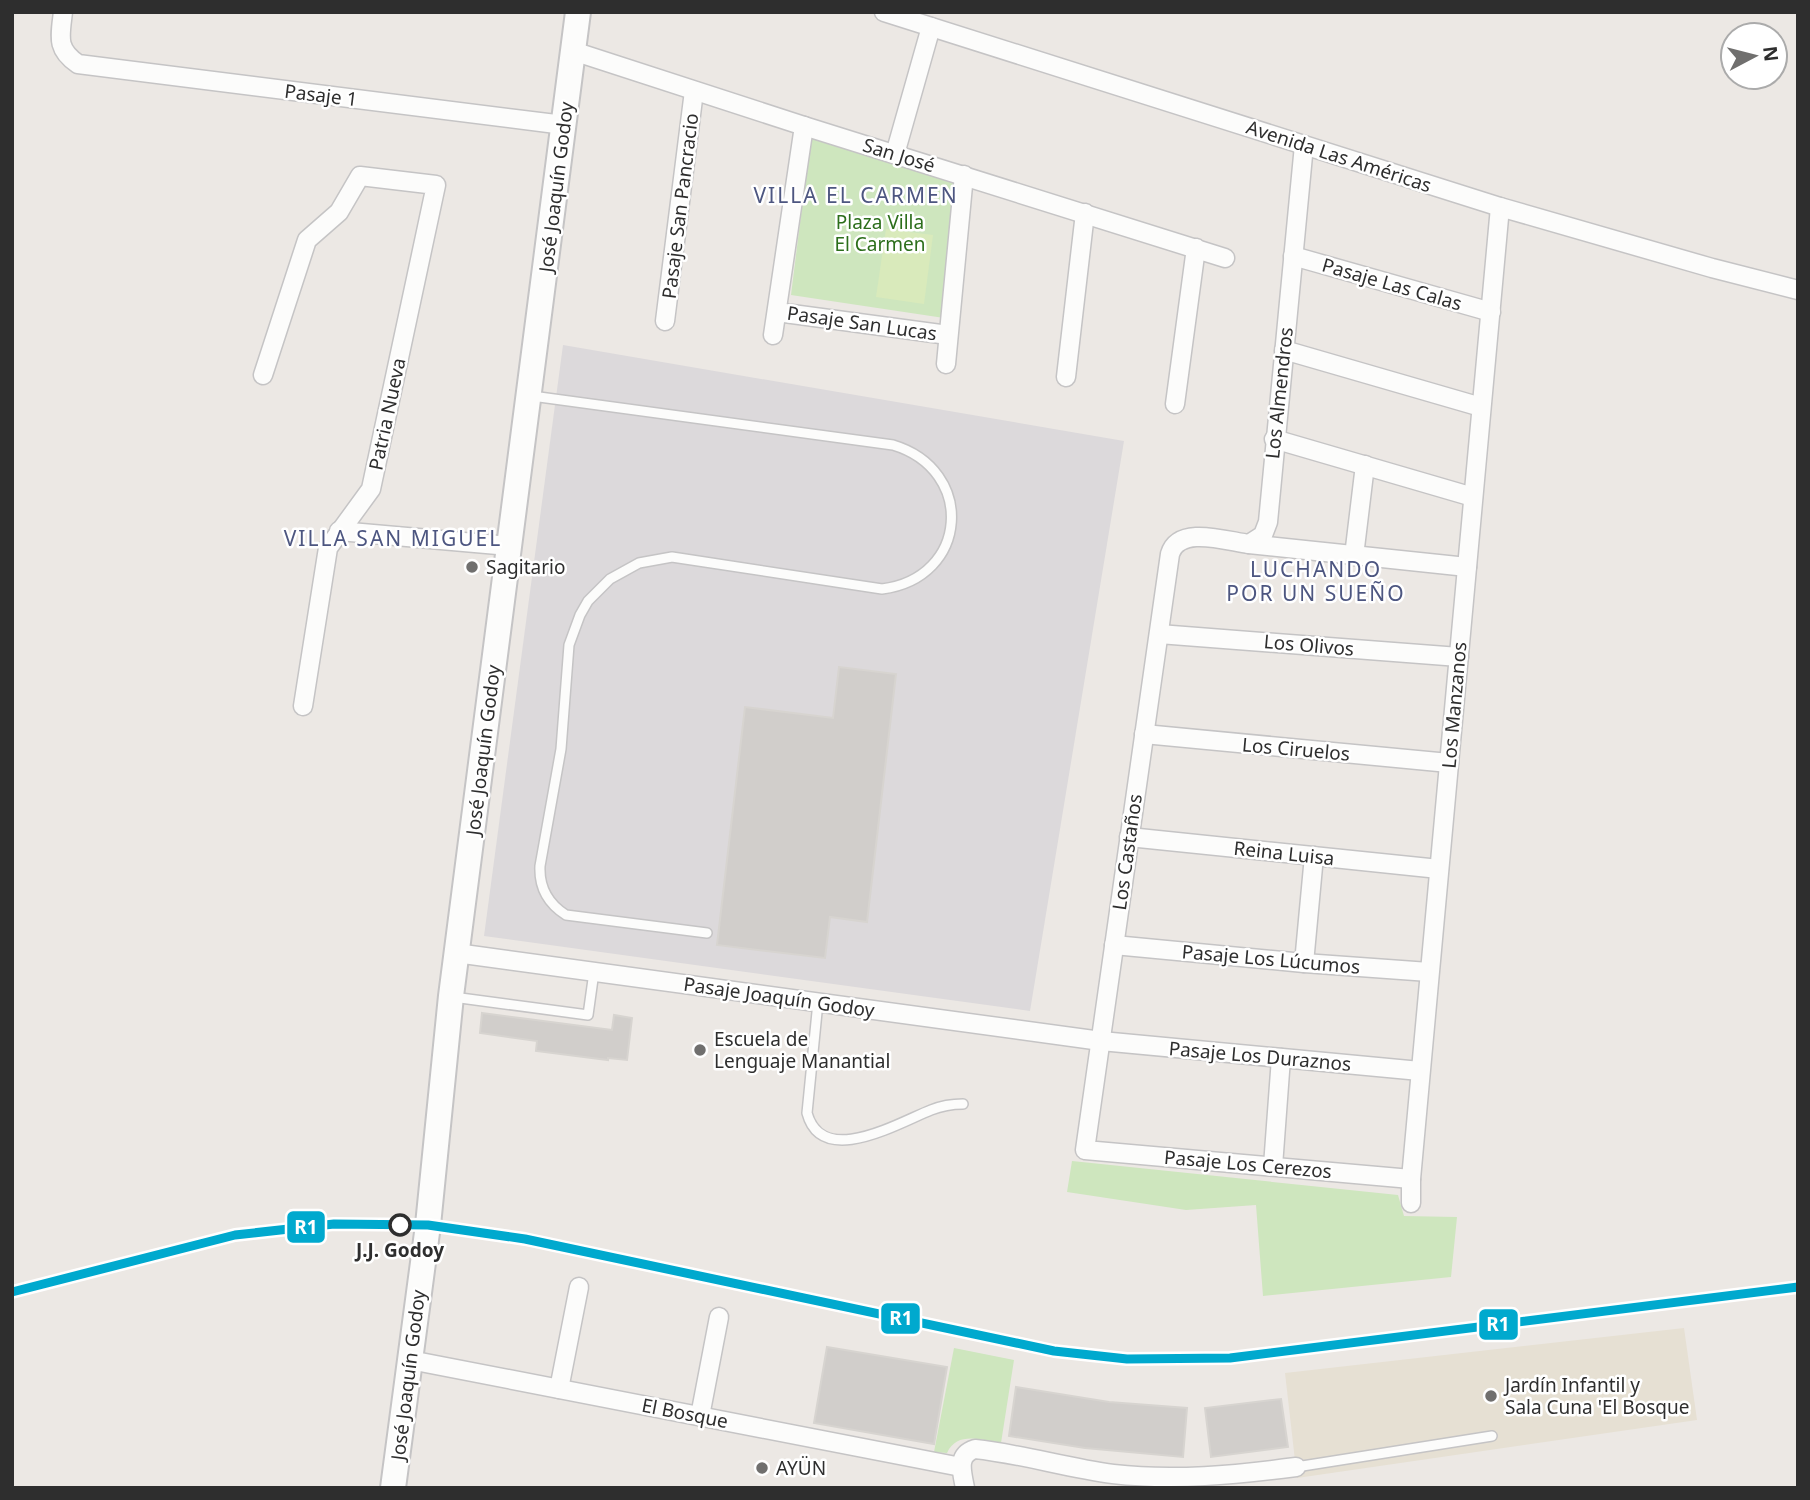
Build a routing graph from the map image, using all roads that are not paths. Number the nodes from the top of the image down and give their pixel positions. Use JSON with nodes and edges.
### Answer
{"nodes":[{"id":1,"x":63,"y":12,"type":"edge"},
{"id":2,"x":578,"y":12,"type":"edge"},
{"id":3,"x":884,"y":12,"type":"edge"},
{"id":4,"x":931,"y":27,"type":"junction"},
{"id":5,"x":573,"y":51,"type":"junction"},
{"id":6,"x":694,"y":91,"type":"junction"},
{"id":7,"x":564,"y":125,"type":"junction"},
{"id":8,"x":804,"y":126,"type":"junction"},
{"id":9,"x":1304,"y":145,"type":"junction"},
{"id":10,"x":895,"y":154,"type":"junction"},
{"id":11,"x":964,"y":175,"type":"junction"},
{"id":12,"x":1500,"y":207,"type":"junction"},
{"id":13,"x":1085,"y":213,"type":"junction"},
{"id":14,"x":1196,"y":248,"type":"junction"},
{"id":15,"x":1293,"y":256,"type":"junction"},
{"id":16,"x":1225,"y":258,"type":"dead end"},
{"id":17,"x":1798,"y":290,"type":"edge"},
{"id":18,"x":777,"y":312,"type":"junction"},
{"id":19,"x":1490,"y":312,"type":"junction"},
{"id":20,"x":665,"y":321,"type":"dead end"},
{"id":21,"x":774,"y":335,"type":"dead end"},
{"id":22,"x":948,"y":335,"type":"junction"},
{"id":23,"x":1284,"y":350,"type":"junction"},
{"id":24,"x":946,"y":364,"type":"dead end"},
{"id":25,"x":263,"y":375,"type":"dead end"},
{"id":26,"x":1066,"y":377,"type":"dead end"},
{"id":27,"x":528,"y":396,"type":"junction"},
{"id":28,"x":1175,"y":404,"type":"dead end"},
{"id":29,"x":1482,"y":408,"type":"junction"},
{"id":30,"x":1274,"y":439,"type":"junction"},
{"id":31,"x":1366,"y":466,"type":"junction"},
{"id":32,"x":1473,"y":497,"type":"junction"},
{"id":33,"x":339,"y":531,"type":"junction"},
{"id":34,"x":1249,"y":544,"type":"junction"},
{"id":35,"x":509,"y":546,"type":"junction"},
{"id":36,"x":1354,"y":556,"type":"junction"},
{"id":37,"x":1467,"y":567,"type":"junction"},
{"id":38,"x":1159,"y":634,"type":"junction"},
{"id":39,"x":1459,"y":657,"type":"junction"},
{"id":40,"x":303,"y":706,"type":"dead end"},
{"id":41,"x":1144,"y":734,"type":"junction"},
{"id":42,"x":1449,"y":763,"type":"junction"},
{"id":43,"x":1129,"y":837,"type":"junction"},
{"id":44,"x":1314,"y":856,"type":"junction"},
{"id":45,"x":1439,"y":869,"type":"junction"},
{"id":46,"x":707,"y":933,"type":"dead end"},
{"id":47,"x":1114,"y":945,"type":"junction"},
{"id":48,"x":456,"y":953,"type":"junction"},
{"id":49,"x":1304,"y":963,"type":"junction"},
{"id":50,"x":594,"y":971,"type":"junction"},
{"id":51,"x":1429,"y":972,"type":"junction"},
{"id":52,"x":451,"y":996,"type":"junction"},
{"id":53,"x":818,"y":1002,"type":"junction"},
{"id":54,"x":1101,"y":1041,"type":"junction"},
{"id":55,"x":1281,"y":1058,"type":"junction"},
{"id":56,"x":1420,"y":1071,"type":"junction"},
{"id":57,"x":963,"y":1104,"type":"dead end"},
{"id":58,"x":1085,"y":1150,"type":"joint"},
{"id":59,"x":1273,"y":1167,"type":"junction"},
{"id":60,"x":1410,"y":1179,"type":"junction"},
{"id":61,"x":1411,"y":1203,"type":"dead end"},
{"id":62,"x":579,"y":1287,"type":"dead end"},
{"id":63,"x":719,"y":1317,"type":"dead end"},
{"id":64,"x":410,"y":1360,"type":"junction"},
{"id":65,"x":559,"y":1389,"type":"junction"},
{"id":66,"x":700,"y":1416,"type":"junction"},
{"id":67,"x":1492,"y":1436,"type":"dead end"},
{"id":68,"x":961,"y":1466,"type":"junction"},
{"id":69,"x":1296,"y":1467,"type":"joint"},
{"id":70,"x":393,"y":1488,"type":"edge"},
{"id":71,"x":965,"y":1488,"type":"edge"}],
"edges":[{"from":1,"to":7,"type":"street","name":"Pasaje 1"},
{"from":2,"to":5,"type":"street","name":"José Joaquín Godoy"},
{"from":3,"to":4,"type":"street","name":"Avenida Las Américas"},
{"from":4,"to":9,"type":"street","name":"Avenida Las Américas"},
{"from":4,"to":10,"type":"street"},
{"from":5,"to":6,"type":"street","name":"San José"},
{"from":5,"to":7,"type":"street","name":"José Joaquín Godoy"},
{"from":6,"to":8,"type":"street","name":"San José"},
{"from":6,"to":20,"type":"street","name":"Pasaje San Pancracio"},
{"from":7,"to":27,"type":"street","name":"José Joaquín Godoy"},
{"from":8,"to":10,"type":"street","name":"San José"},
{"from":8,"to":18,"type":"street"},
{"from":9,"to":12,"type":"street","name":"Avenida Las Américas"},
{"from":9,"to":15,"type":"street","name":"Los Almendros"},
{"from":10,"to":11,"type":"street","name":"San José"},
{"from":11,"to":13,"type":"street","name":"San José"},
{"from":11,"to":22,"type":"street"},
{"from":12,"to":17,"type":"street","name":"Avenida Las Américas"},
{"from":12,"to":19,"type":"street","name":"Los Manzanos"},
{"from":13,"to":14,"type":"street","name":"San José"},
{"from":13,"to":26,"type":"street"},
{"from":14,"to":16,"type":"street","name":"San José"},
{"from":14,"to":28,"type":"street"},
{"from":15,"to":19,"type":"street","name":"Pasaje Las Calas"},
{"from":15,"to":23,"type":"street","name":"Los Almendros"},
{"from":18,"to":21,"type":"street"},
{"from":18,"to":22,"type":"street","name":"Pasaje San Lucas"},
{"from":19,"to":29,"type":"street","name":"Los Manzanos"},
{"from":22,"to":24,"type":"street"},
{"from":23,"to":29,"type":"street"},
{"from":23,"to":30,"type":"street","name":"Los Almendros"},
{"from":25,"to":33,"type":"street","name":"Patria Nueva"},
{"from":27,"to":35,"type":"street","name":"José Joaquín Godoy"},
{"from":27,"to":46,"type":"lane"},
{"from":29,"to":32,"type":"street","name":"Los Manzanos"},
{"from":30,"to":31,"type":"street"},
{"from":30,"to":34,"type":"street","name":"Los Almendros"},
{"from":31,"to":32,"type":"street"},
{"from":31,"to":36,"type":"street"},
{"from":32,"to":37,"type":"street","name":"Los Manzanos"},
{"from":33,"to":35,"type":"street"},
{"from":33,"to":40,"type":"street","name":"Patria Nueva"},
{"from":34,"to":36,"type":"street"},
{"from":34,"to":38,"type":"street","name":"Los Castaños"},
{"from":35,"to":48,"type":"street","name":"José Joaquín Godoy"},
{"from":36,"to":37,"type":"street"},
{"from":37,"to":39,"type":"street","name":"Los Manzanos"},
{"from":38,"to":39,"type":"street","name":"Los Olivos"},
{"from":38,"to":41,"type":"street","name":"Los Castaños"},
{"from":39,"to":42,"type":"street","name":"Los Manzanos"},
{"from":41,"to":42,"type":"street","name":"Los Ciruelos"},
{"from":41,"to":43,"type":"street","name":"Los Castaños"},
{"from":42,"to":45,"type":"street","name":"Los Manzanos"},
{"from":43,"to":44,"type":"street","name":"Reina Luisa"},
{"from":43,"to":47,"type":"street","name":"Los Castaños"},
{"from":44,"to":45,"type":"street","name":"Reina Luisa"},
{"from":44,"to":49,"type":"street"},
{"from":45,"to":51,"type":"street","name":"Los Manzanos"},
{"from":47,"to":49,"type":"street","name":"Pasaje Los Lúcumos"},
{"from":47,"to":54,"type":"street","name":"Los Castaños"},
{"from":48,"to":50,"type":"street","name":"Pasaje Joaquín Godoy"},
{"from":48,"to":52,"type":"street","name":"José Joaquín Godoy"},
{"from":49,"to":51,"type":"street","name":"Pasaje Los Lúcumos"},
{"from":50,"to":52,"type":"lane"},
{"from":50,"to":53,"type":"street","name":"Pasaje Joaquín Godoy"},
{"from":51,"to":56,"type":"street","name":"Los Manzanos"},
{"from":52,"to":64,"type":"street","name":"José Joaquín Godoy"},
{"from":53,"to":54,"type":"street","name":"Pasaje Joaquín Godoy"},
{"from":53,"to":57,"type":"lane"},
{"from":54,"to":55,"type":"street","name":"Pasaje Los Duraznos"},
{"from":54,"to":58,"type":"street","name":"Los Castaños"},
{"from":55,"to":56,"type":"street","name":"Pasaje Los Duraznos"},
{"from":55,"to":59,"type":"street"},
{"from":56,"to":60,"type":"street","name":"Los Manzanos"},
{"from":58,"to":59,"type":"street","name":"Pasaje Los Cerezos"},
{"from":59,"to":60,"type":"street","name":"Pasaje Los Cerezos"},
{"from":60,"to":61,"type":"street","name":"Los Manzanos"},
{"from":62,"to":65,"type":"street"},
{"from":63,"to":66,"type":"street"},
{"from":64,"to":65,"type":"street","name":"El Bosque"},
{"from":64,"to":70,"type":"street","name":"José Joaquín Godoy"},
{"from":65,"to":66,"type":"street","name":"El Bosque"},
{"from":66,"to":68,"type":"street","name":"El Bosque"},
{"from":67,"to":69,"type":"lane"},
{"from":68,"to":69,"type":"street"},
{"from":68,"to":71,"type":"street"}]}
